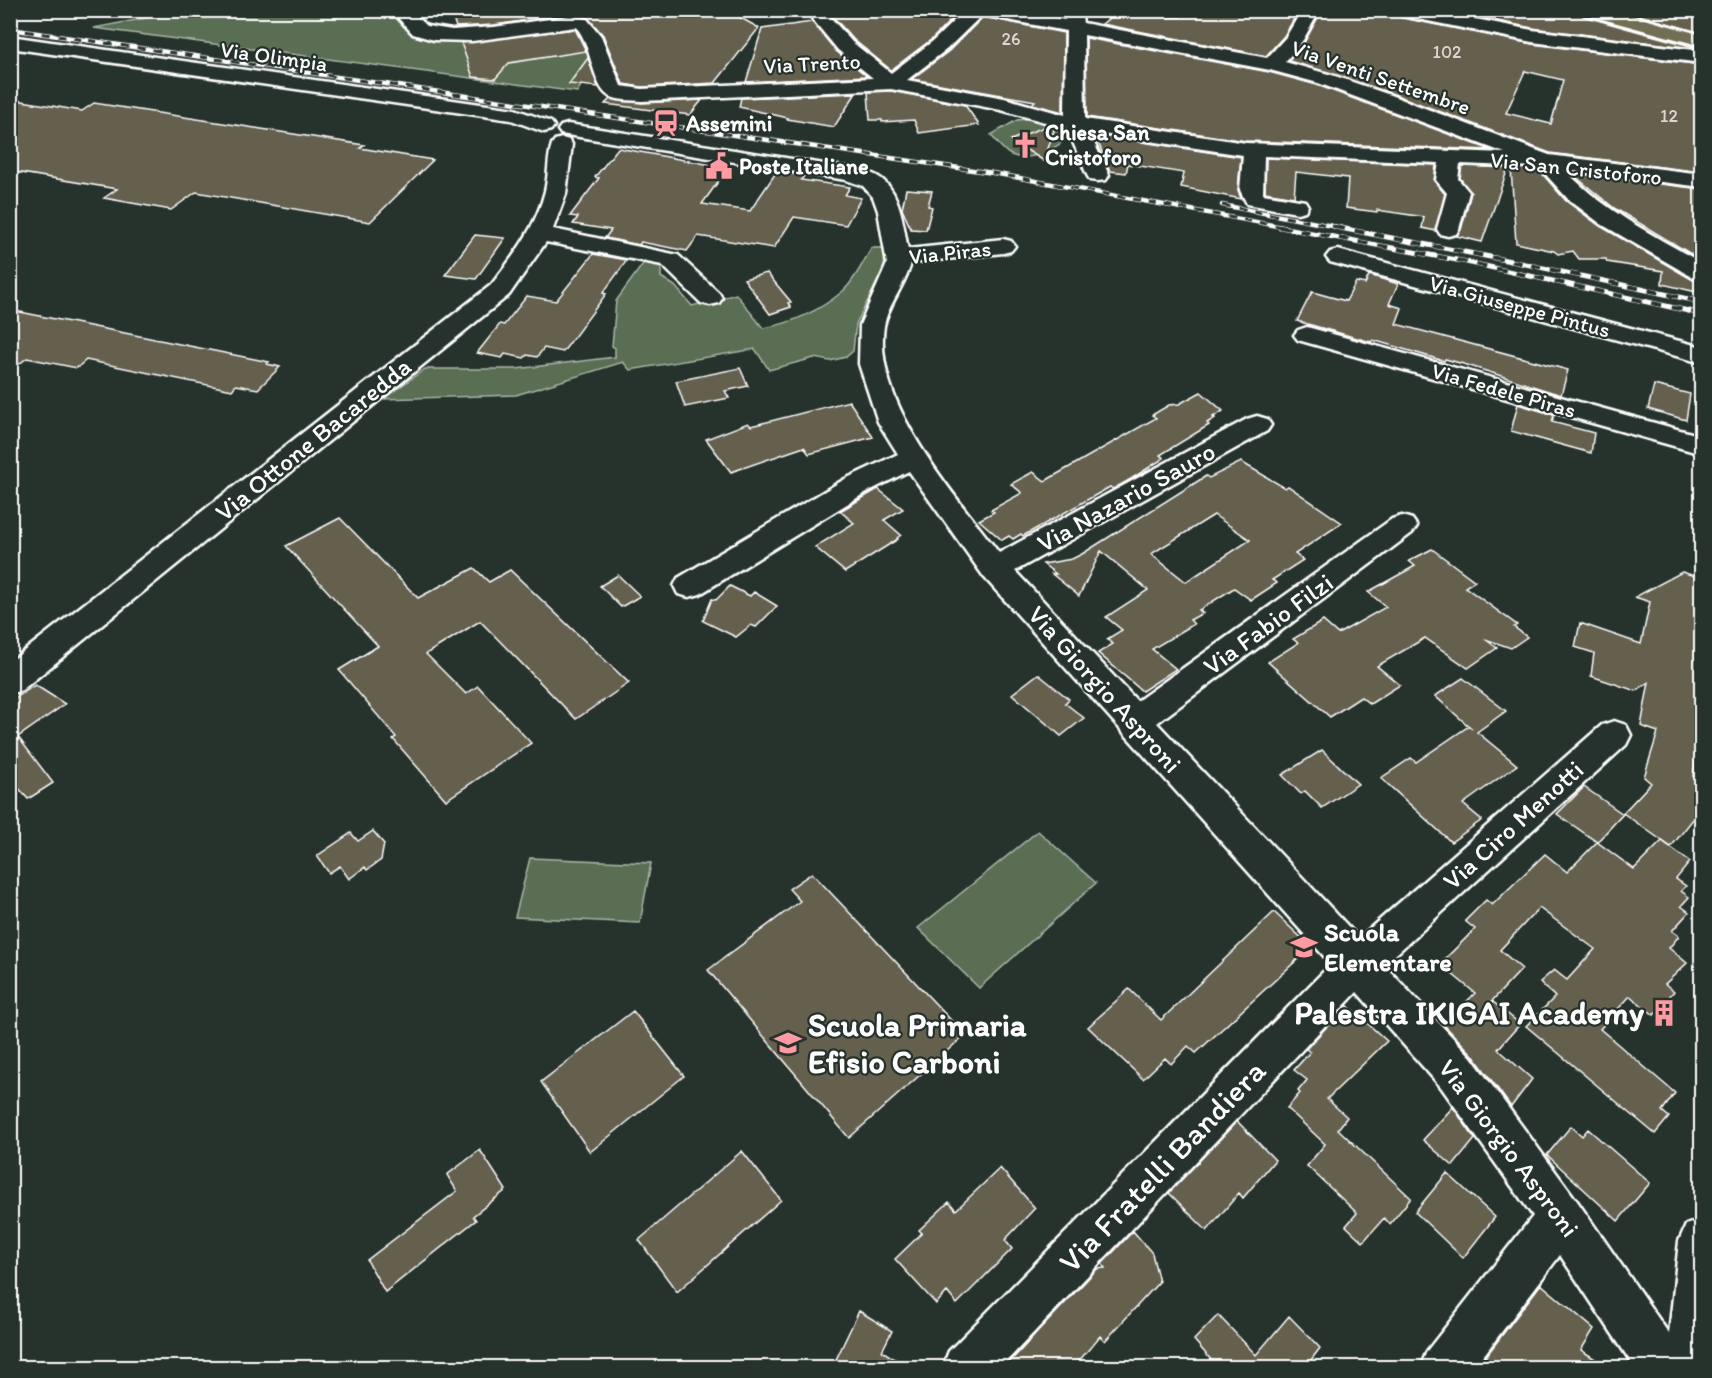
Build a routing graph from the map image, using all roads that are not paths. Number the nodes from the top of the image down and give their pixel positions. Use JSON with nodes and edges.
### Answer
{"nodes":[{"id":1,"x":400,"y":10,"type":"edge"},
{"id":2,"x":587,"y":10,"type":"edge"},
{"id":3,"x":814,"y":10,"type":"edge"},
{"id":4,"x":976,"y":10,"type":"edge"},
{"id":5,"x":985,"y":10,"type":"edge"},
{"id":6,"x":1311,"y":10,"type":"edge"},
{"id":7,"x":1398,"y":10,"type":"edge"},
{"id":8,"x":1590,"y":10,"type":"edge"},
{"id":9,"x":1074,"y":19,"type":"edge"},
{"id":10,"x":570,"y":21,"type":"junction"},
{"id":11,"x":1701,"y":41,"type":"edge"},
{"id":12,"x":10,"y":42,"type":"edge"},
{"id":13,"x":1701,"y":57,"type":"edge"},
{"id":14,"x":1272,"y":65,"type":"junction"},
{"id":15,"x":891,"y":83,"type":"junction"},
{"id":16,"x":1075,"y":124,"type":"junction"},
{"id":17,"x":552,"y":138,"type":"junction"},
{"id":18,"x":1254,"y":149,"type":"junction"},
{"id":19,"x":1450,"y":157,"type":"junction"},
{"id":20,"x":1545,"y":161,"type":"junction"},
{"id":21,"x":1098,"y":175,"type":"dead end"},
{"id":22,"x":1700,"y":179,"type":"edge"},
{"id":23,"x":1297,"y":206,"type":"dead end"},
{"id":24,"x":1448,"y":229,"type":"dead end"},
{"id":25,"x":541,"y":234,"type":"junction"},
{"id":26,"x":1003,"y":246,"type":"dead end"},
{"id":27,"x":897,"y":257,"type":"junction"},
{"id":28,"x":1338,"y":257,"type":"dead end"},
{"id":29,"x":1701,"y":273,"type":"edge"},
{"id":30,"x":710,"y":298,"type":"dead end"},
{"id":31,"x":1307,"y":334,"type":"dead end"},
{"id":32,"x":1701,"y":355,"type":"edge"},
{"id":33,"x":1257,"y":425,"type":"dead end"},
{"id":34,"x":1701,"y":445,"type":"edge"},
{"id":35,"x":914,"y":457,"type":"junction"},
{"id":36,"x":1402,"y":526,"type":"dead end"},
{"id":37,"x":995,"y":569,"type":"junction"},
{"id":38,"x":689,"y":586,"type":"dead end"},
{"id":39,"x":10,"y":681,"type":"edge"},
{"id":40,"x":1134,"y":721,"type":"junction"},
{"id":41,"x":1614,"y":735,"type":"dead end"},
{"id":42,"x":1358,"y":964,"type":"junction"},
{"id":43,"x":1561,"y":1217,"type":"junction"},
{"id":44,"x":1701,"y":1241,"type":"edge"},
{"id":45,"x":966,"y":1368,"type":"edge"},
{"id":46,"x":1444,"y":1368,"type":"edge"},
{"id":47,"x":1664,"y":1368,"type":"edge"},
{"id":48,"x":1689,"y":1368,"type":"edge"}],
"edges":[{"from":1,"to":10,"type":"street"},
{"from":2,"to":10,"type":"street"},
{"from":3,"to":15,"type":"street"},
{"from":4,"to":15,"type":"street","name":"Via Trento"},
{"from":5,"to":9,"type":"street","name":"Via Venti Settembre"},
{"from":6,"to":14,"type":"street"},
{"from":7,"to":13,"type":"street"},
{"from":8,"to":11,"type":"main road"},
{"from":9,"to":14,"type":"street","name":"Via Venti Settembre"},
{"from":9,"to":16,"type":"street"},
{"from":10,"to":15,"type":"street","name":"Via Trento"},
{"from":12,"to":17,"type":"street","name":"Via Olimpia"},
{"from":14,"to":20,"type":"street","name":"Via Venti Settembre"},
{"from":15,"to":16,"type":"street","name":"Via San Cristoforo"},
{"from":16,"to":18,"type":"street","name":"Via San Cristoforo"},
{"from":16,"to":21,"type":"street"},
{"from":17,"to":25,"type":"street","name":"Via Ottone Bacaredda"},
{"from":17,"to":27,"type":"street","name":"Via Giorgio Asproni"},
{"from":18,"to":19,"type":"street","name":"Via San Cristoforo"},
{"from":18,"to":23,"type":"street"},
{"from":19,"to":20,"type":"street","name":"Via San Cristoforo"},
{"from":19,"to":24,"type":"street","name":"Via San Cristoforo"},
{"from":20,"to":22,"type":"street","name":"Via San Cristoforo"},
{"from":20,"to":29,"type":"street"},
{"from":25,"to":30,"type":"street"},
{"from":25,"to":39,"type":"street","name":"Via Ottone Bacaredda"},
{"from":26,"to":27,"type":"street","name":"Via Piras"},
{"from":27,"to":35,"type":"street","name":"Via Giorgio Asproni"},
{"from":28,"to":32,"type":"street","name":"Via Giuseppe Pintus"},
{"from":31,"to":34,"type":"street","name":"Via Fedele Piras"},
{"from":33,"to":37,"type":"street","name":"Via Nazario Sauro"},
{"from":35,"to":37,"type":"street","name":"Via Giorgio Asproni"},
{"from":35,"to":38,"type":"street"},
{"from":36,"to":40,"type":"street","name":"Via Fabio Filzi"},
{"from":37,"to":40,"type":"street","name":"Via Giorgio Asproni"},
{"from":40,"to":42,"type":"street","name":"Via Giorgio Asproni"},
{"from":41,"to":42,"type":"street","name":"Via Ciro Menotti"},
{"from":42,"to":43,"type":"street","name":"Via Giorgio Asproni"},
{"from":42,"to":45,"type":"street","name":"Via Fratelli Bandiera"},
{"from":43,"to":46,"type":"street"},
{"from":43,"to":47,"type":"street","name":"Via Giorgio Asproni"},
{"from":44,"to":48,"type":"street"}]}
